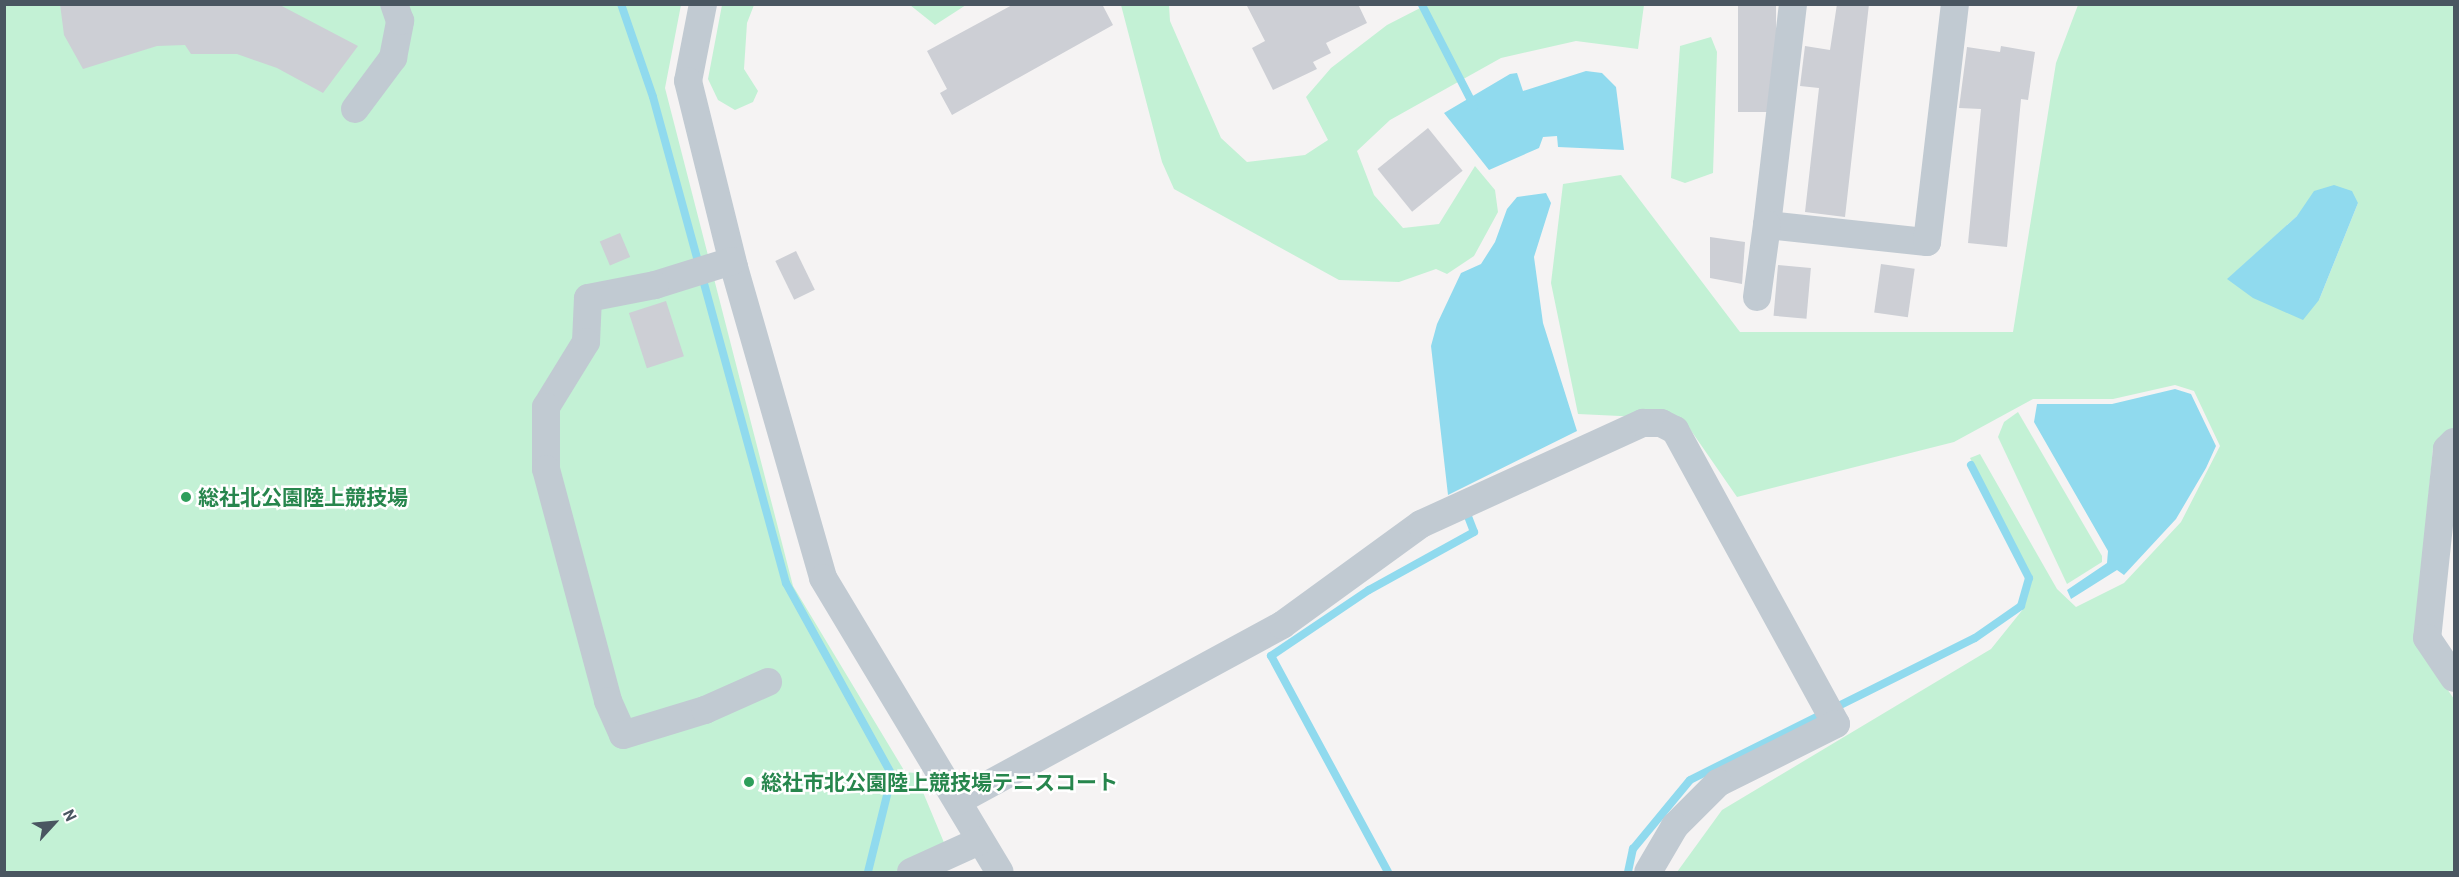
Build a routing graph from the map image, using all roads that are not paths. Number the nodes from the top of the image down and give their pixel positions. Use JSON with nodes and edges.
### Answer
{"nodes":[{"id":1,"x":394,"y":4,"type":"edge"},
{"id":2,"x":703,"y":4,"type":"edge"},
{"id":3,"x":1793,"y":4,"type":"edge"},
{"id":4,"x":1955,"y":4,"type":"edge"},
{"id":5,"x":355,"y":109,"type":"dead end"},
{"id":6,"x":1767,"y":225,"type":"junction"},
{"id":7,"x":710,"y":267,"type":"junction"},
{"id":8,"x":1757,"y":297,"type":"dead end"},
{"id":9,"x":2454,"y":442,"type":"edge"},
{"id":10,"x":2454,"y":678,"type":"edge"},
{"id":11,"x":768,"y":682,"type":"dead end"},
{"id":12,"x":958,"y":801,"type":"junction"},
{"id":13,"x":979,"y":841,"type":"junction"},
{"id":14,"x":910,"y":873,"type":"edge"},
{"id":15,"x":1000,"y":873,"type":"edge"},
{"id":16,"x":1648,"y":873,"type":"edge"}],
"edges":[{"from":1,"to":5,"type":"street"},
{"from":2,"to":7,"type":"street"},
{"from":3,"to":6,"type":"street"},
{"from":4,"to":6,"type":"street"},
{"from":6,"to":8,"type":"street"},
{"from":7,"to":11,"type":"street"},
{"from":7,"to":12,"type":"street"},
{"from":9,"to":10,"type":"street"},
{"from":12,"to":13,"type":"street"},
{"from":12,"to":16,"type":"street"},
{"from":13,"to":14,"type":"street"},
{"from":13,"to":15,"type":"street"}]}
